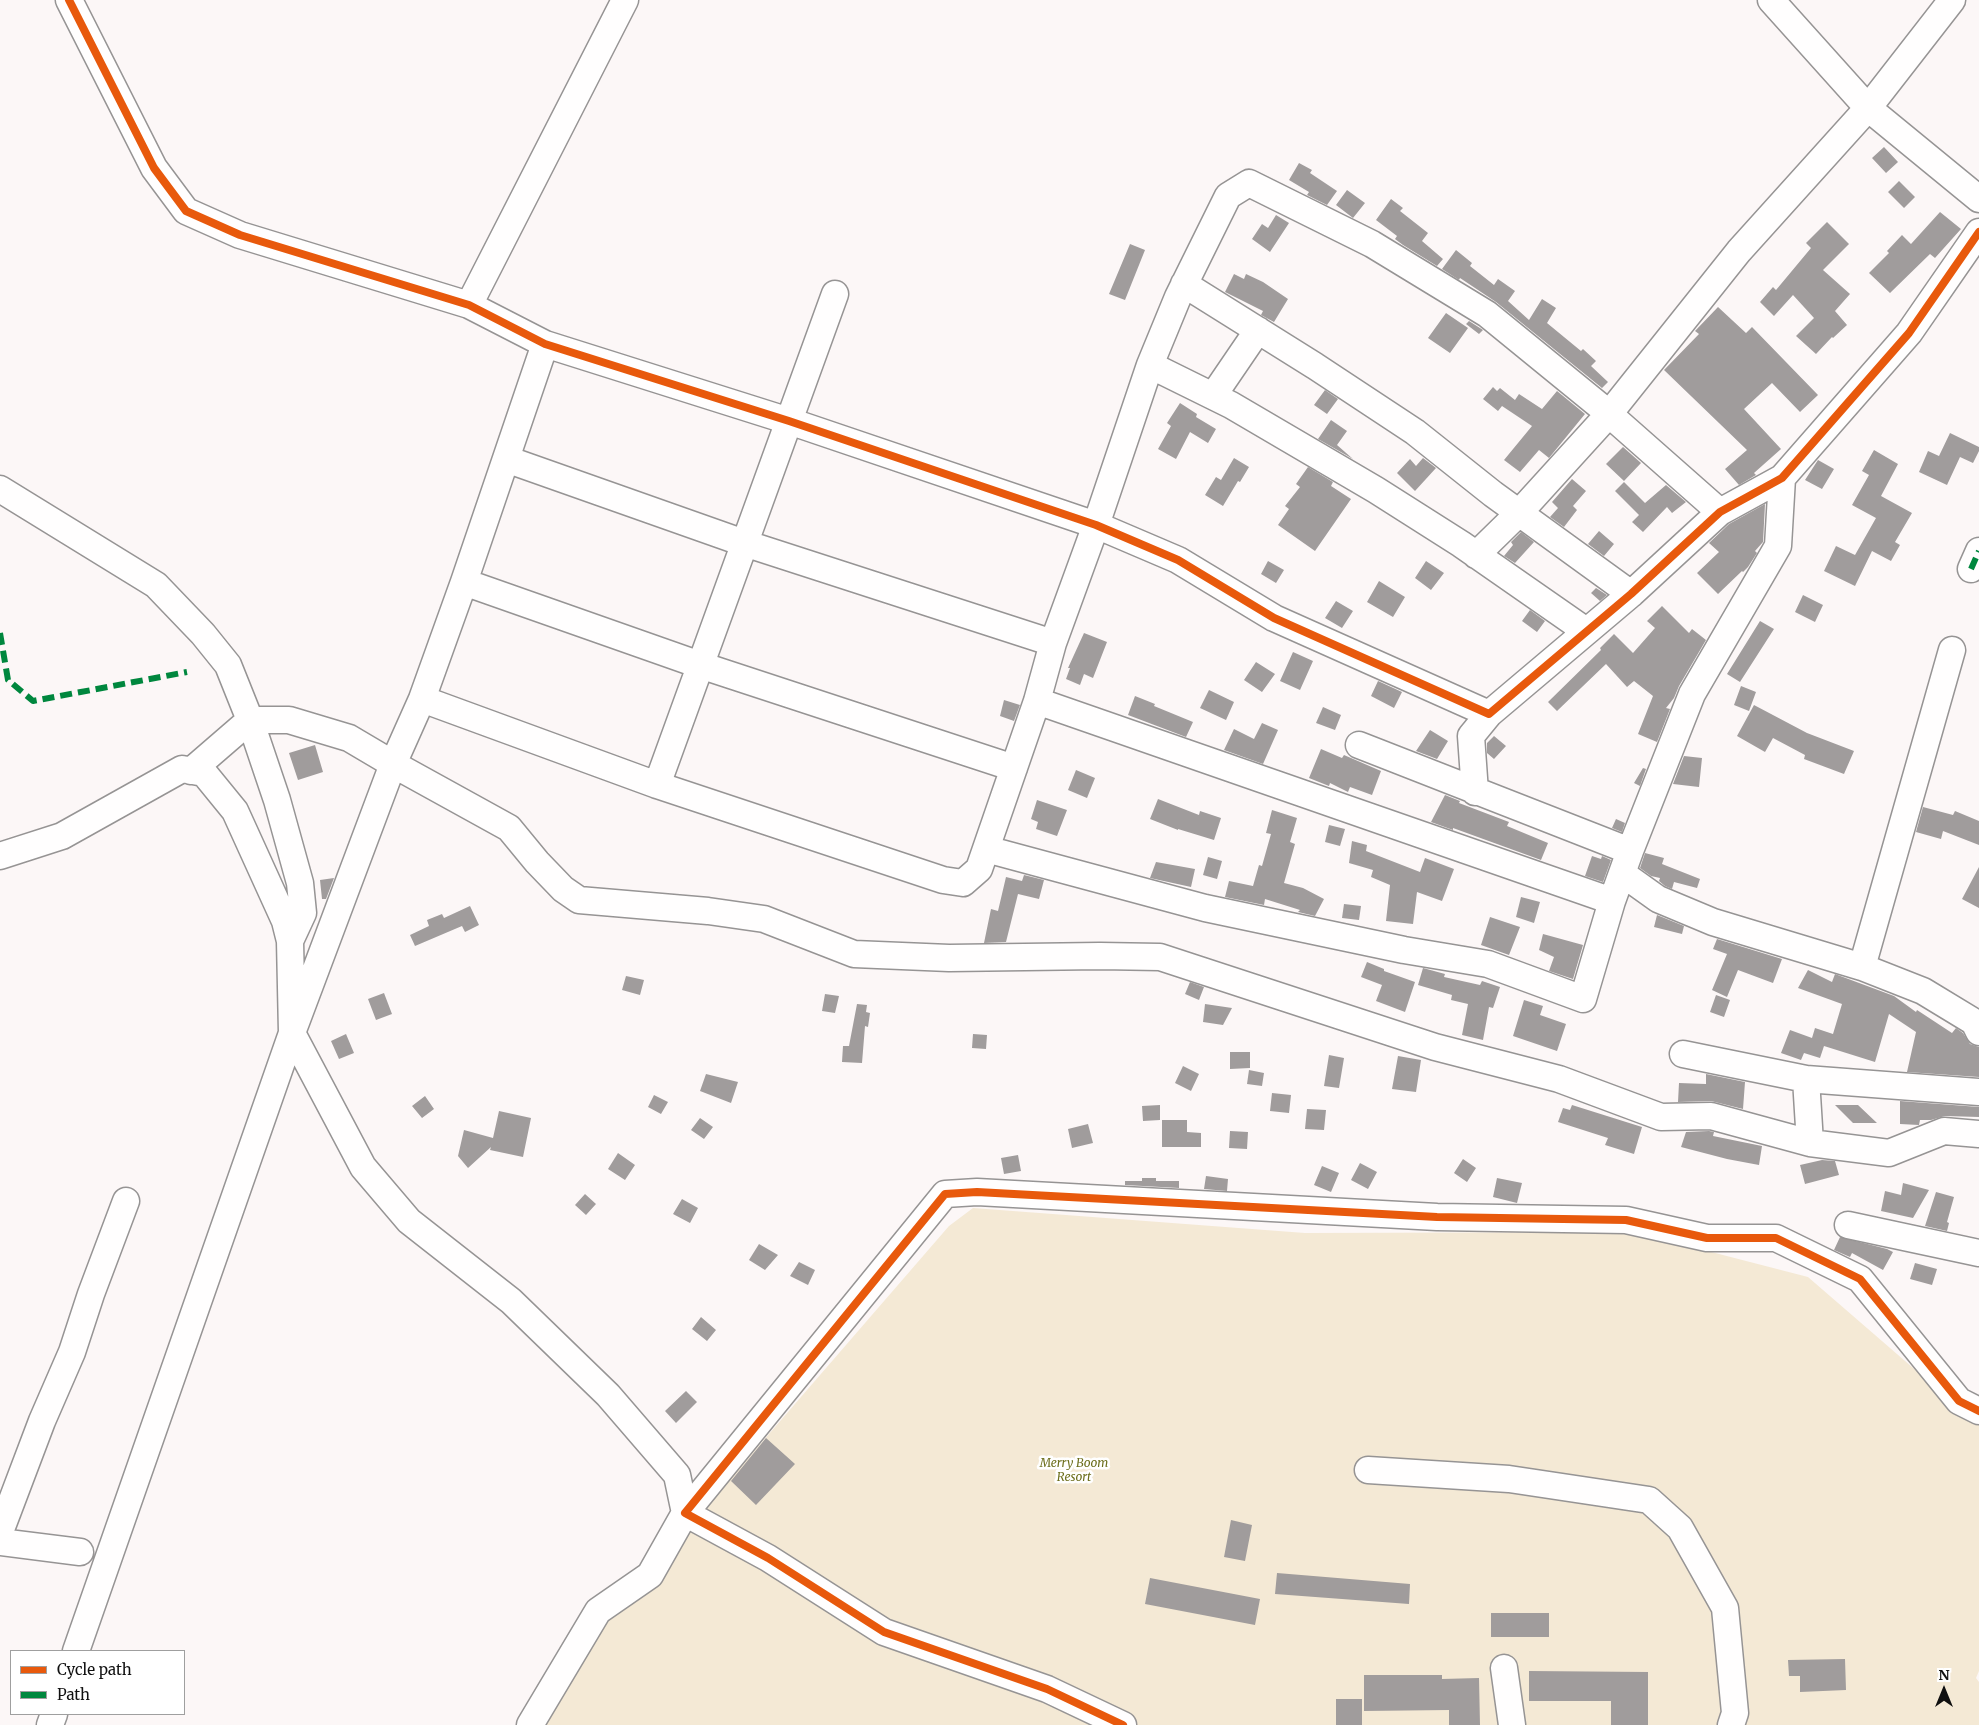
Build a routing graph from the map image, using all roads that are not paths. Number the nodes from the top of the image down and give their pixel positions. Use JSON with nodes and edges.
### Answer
{"nodes":[{"id":1,"x":69,"y":0,"type":"edge"},
{"id":2,"x":625,"y":0,"type":"edge"},
{"id":3,"x":1771,"y":0,"type":"edge"},
{"id":4,"x":1952,"y":0,"type":"edge"},
{"id":5,"x":1868,"y":108,"type":"junction"},
{"id":6,"x":1979,"y":198,"type":"edge"},
{"id":7,"x":1979,"y":232,"type":"edge"},
{"id":8,"x":1184,"y":284,"type":"junction"},
{"id":9,"x":834,"y":294,"type":"dead end"},
{"id":10,"x":469,"y":305,"type":"junction"},
{"id":11,"x":1258,"y":330,"type":"junction"},
{"id":12,"x":545,"y":344,"type":"junction"},
{"id":13,"x":1150,"y":365,"type":"junction"},
{"id":14,"x":1212,"y":396,"type":"junction"},
{"id":15,"x":1609,"y":414,"type":"junction"},
{"id":16,"x":789,"y":421,"type":"junction"},
{"id":17,"x":506,"y":459,"type":"junction"},
{"id":18,"x":1782,"y":478,"type":"junction"},
{"id":19,"x":0,"y":489,"type":"edge"},
{"id":20,"x":1720,"y":512,"type":"junction"},
{"id":21,"x":1519,"y":513,"type":"junction"},
{"id":22,"x":1096,"y":526,"type":"junction"},
{"id":23,"x":744,"y":543,"type":"junction"},
{"id":24,"x":1476,"y":555,"type":"junction"},
{"id":25,"x":464,"y":582,"type":"junction"},
{"id":26,"x":1631,"y":594,"type":"junction"},
{"id":27,"x":1586,"y":631,"type":"junction"},
{"id":28,"x":1053,"y":643,"type":"junction"},
{"id":29,"x":1952,"y":650,"type":"dead end"},
{"id":30,"x":700,"y":665,"type":"junction"},
{"id":31,"x":422,"y":699,"type":"junction"},
{"id":32,"x":1036,"y":701,"type":"junction"},
{"id":33,"x":1489,"y":714,"type":"junction"},
{"id":34,"x":250,"y":720,"type":"junction"},
{"id":35,"x":1359,"y":746,"type":"dead end"},
{"id":36,"x":393,"y":764,"type":"junction"},
{"id":37,"x":1014,"y":768,"type":"junction"},
{"id":38,"x":191,"y":771,"type":"junction"},
{"id":39,"x":657,"y":785,"type":"junction"},
{"id":40,"x":1475,"y":792,"type":"junction"},
{"id":41,"x":986,"y":849,"type":"junction"},
{"id":42,"x":0,"y":856,"type":"edge"},
{"id":43,"x":1627,"y":862,"type":"junction"},
{"id":44,"x":1612,"y":901,"type":"junction"},
{"id":45,"x":290,"y":941,"type":"junction"},
{"id":46,"x":1862,"y":967,"type":"junction"},
{"id":47,"x":1979,"y":1032,"type":"edge"},
{"id":48,"x":292,"y":1033,"type":"junction"},
{"id":49,"x":1683,"y":1054,"type":"dead end"},
{"id":50,"x":1806,"y":1079,"type":"junction"},
{"id":51,"x":1979,"y":1092,"type":"edge"},
{"id":52,"x":1979,"y":1134,"type":"edge"},
{"id":53,"x":1810,"y":1143,"type":"junction"},
{"id":54,"x":126,"y":1201,"type":"dead end"},
{"id":55,"x":1848,"y":1225,"type":"dead end"},
{"id":56,"x":1979,"y":1253,"type":"edge"},
{"id":57,"x":1979,"y":1411,"type":"edge"},
{"id":58,"x":1368,"y":1470,"type":"dead end"},
{"id":59,"x":685,"y":1513,"type":"junction"},
{"id":60,"x":0,"y":1532,"type":"edge"},
{"id":61,"x":0,"y":1542,"type":"edge"},
{"id":62,"x":80,"y":1552,"type":"dead end"},
{"id":63,"x":76,"y":1650,"type":"edge"},
{"id":64,"x":1504,"y":1668,"type":"dead end"},
{"id":65,"x":530,"y":1725,"type":"edge"},
{"id":66,"x":1122,"y":1725,"type":"edge"},
{"id":67,"x":1512,"y":1725,"type":"edge"},
{"id":68,"x":1731,"y":1725,"type":"edge"}],
"edges":[{"from":1,"to":10,"type":"street"},
{"from":2,"to":10,"type":"street"},
{"from":3,"to":5,"type":"street"},
{"from":4,"to":5,"type":"street"},
{"from":5,"to":6,"type":"street"},
{"from":5,"to":15,"type":"street"},
{"from":7,"to":18,"type":"street"},
{"from":8,"to":11,"type":"street"},
{"from":8,"to":13,"type":"street"},
{"from":8,"to":15,"type":"street"},
{"from":9,"to":16,"type":"street"},
{"from":10,"to":12,"type":"street"},
{"from":11,"to":14,"type":"street"},
{"from":11,"to":21,"type":"street"},
{"from":12,"to":16,"type":"street"},
{"from":12,"to":17,"type":"street"},
{"from":13,"to":14,"type":"street"},
{"from":13,"to":22,"type":"street"},
{"from":14,"to":24,"type":"street"},
{"from":15,"to":20,"type":"street"},
{"from":15,"to":21,"type":"street"},
{"from":16,"to":22,"type":"street"},
{"from":16,"to":23,"type":"street"},
{"from":17,"to":23,"type":"street"},
{"from":17,"to":25,"type":"street"},
{"from":18,"to":20,"type":"street"},
{"from":18,"to":43,"type":"street"},
{"from":19,"to":34,"type":"street"},
{"from":20,"to":26,"type":"street"},
{"from":21,"to":24,"type":"street"},
{"from":21,"to":26,"type":"street"},
{"from":22,"to":28,"type":"street"},
{"from":22,"to":33,"type":"street"},
{"from":23,"to":28,"type":"street"},
{"from":23,"to":30,"type":"street"},
{"from":24,"to":27,"type":"street"},
{"from":25,"to":30,"type":"street"},
{"from":25,"to":31,"type":"street"},
{"from":26,"to":27,"type":"street"},
{"from":27,"to":33,"type":"street"},
{"from":28,"to":32,"type":"street"},
{"from":29,"to":46,"type":"street"},
{"from":30,"to":37,"type":"street"},
{"from":30,"to":39,"type":"street"},
{"from":31,"to":36,"type":"street"},
{"from":31,"to":39,"type":"street"},
{"from":32,"to":37,"type":"street"},
{"from":32,"to":44,"type":"street"},
{"from":33,"to":40,"type":"street"},
{"from":34,"to":36,"type":"street"},
{"from":34,"to":38,"type":"street"},
{"from":34,"to":45,"type":"street"},
{"from":35,"to":40,"type":"street"},
{"from":36,"to":48,"type":"street"},
{"from":36,"to":53,"type":"street"},
{"from":37,"to":41,"type":"street"},
{"from":38,"to":42,"type":"street"},
{"from":38,"to":45,"type":"street"},
{"from":39,"to":41,"type":"street"},
{"from":40,"to":43,"type":"street"},
{"from":41,"to":44,"type":"street"},
{"from":43,"to":44,"type":"street"},
{"from":43,"to":46,"type":"street"},
{"from":45,"to":48,"type":"street"},
{"from":46,"to":47,"type":"street"},
{"from":48,"to":59,"type":"street"},
{"from":48,"to":63,"type":"street"},
{"from":49,"to":50,"type":"street"},
{"from":50,"to":51,"type":"street"},
{"from":50,"to":53,"type":"street"},
{"from":52,"to":53,"type":"street"},
{"from":54,"to":60,"type":"street"},
{"from":55,"to":56,"type":"street"},
{"from":57,"to":59,"type":"street"},
{"from":58,"to":68,"type":"street"},
{"from":59,"to":65,"type":"street"},
{"from":59,"to":66,"type":"street"},
{"from":61,"to":62,"type":"street"},
{"from":64,"to":67,"type":"street"}]}
